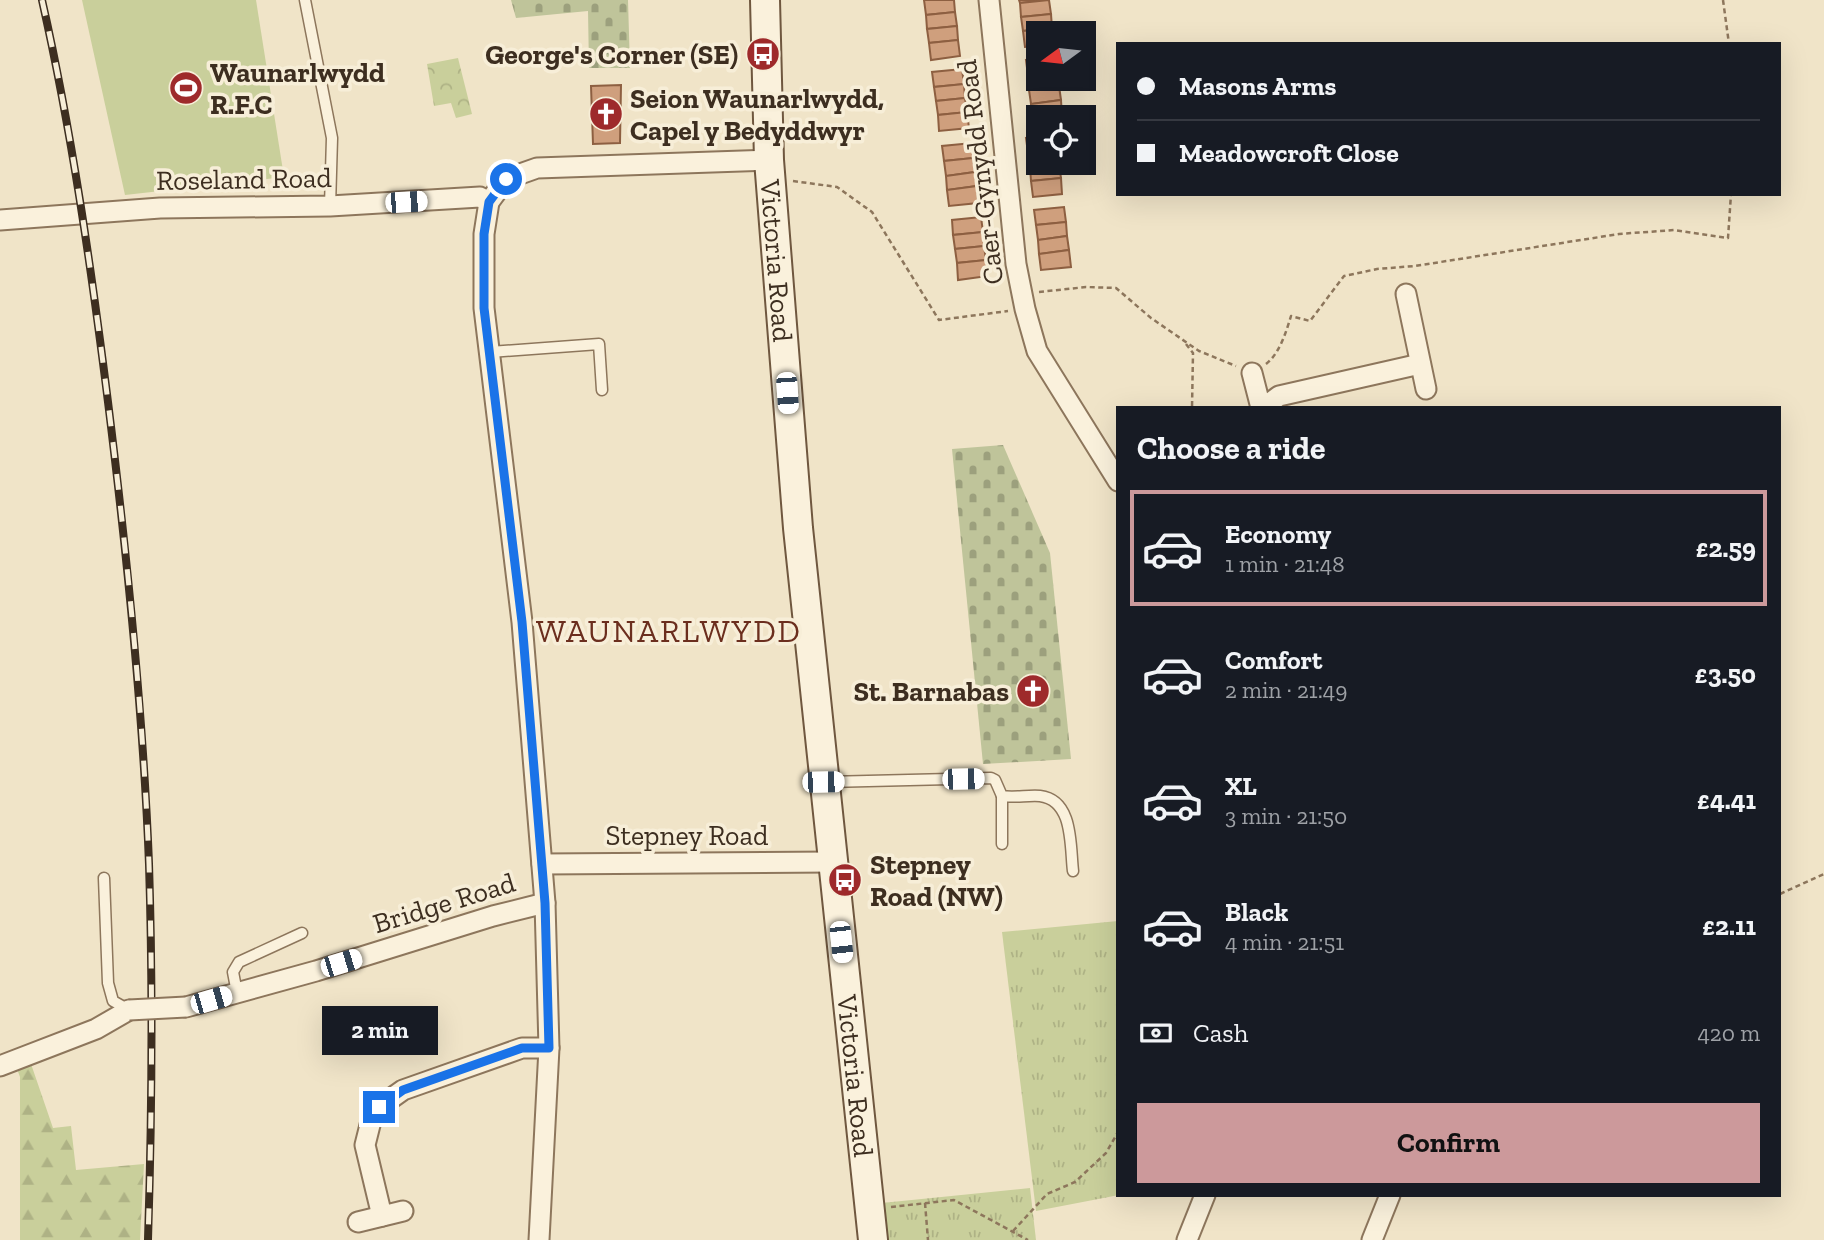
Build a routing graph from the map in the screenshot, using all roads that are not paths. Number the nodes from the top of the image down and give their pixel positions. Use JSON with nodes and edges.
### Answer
{"nodes":[{"id":1,"x":304,"y":0,"type":"edge"},
{"id":2,"x":765,"y":0,"type":"edge"},
{"id":3,"x":989,"y":0,"type":"edge"},
{"id":4,"x":770,"y":169,"type":"junction"},
{"id":5,"x":489,"y":202,"type":"junction"},
{"id":6,"x":330,"y":206,"type":"junction"},
{"id":7,"x":0,"y":220,"type":"edge"},
{"id":8,"x":1406,"y":294,"type":"dead end"},
{"id":9,"x":490,"y":352,"type":"junction"},
{"id":10,"x":1420,"y":364,"type":"junction"},
{"id":11,"x":1251,"y":369,"type":"road end"},
{"id":12,"x":1426,"y":388,"type":"dead end"},
{"id":13,"x":602,"y":390,"type":"dead end"},
{"id":14,"x":1261,"y":406,"type":"edge"},
{"id":15,"x":1265,"y":406,"type":"edge"},
{"id":16,"x":1116,"y":478,"type":"edge"},
{"id":17,"x":823,"y":782,"type":"junction"},
{"id":18,"x":1002,"y":796,"type":"junction"},
{"id":19,"x":1002,"y":844,"type":"dead end"},
{"id":20,"x":832,"y":862,"type":"junction"},
{"id":21,"x":542,"y":864,"type":"junction"},
{"id":22,"x":1073,"y":871,"type":"dead end"},
{"id":23,"x":104,"y":878,"type":"dead end"},
{"id":24,"x":545,"y":903,"type":"junction"},
{"id":25,"x":302,"y":933,"type":"dead end"},
{"id":26,"x":237,"y":993,"type":"junction"},
{"id":27,"x":129,"y":1010,"type":"junction"},
{"id":28,"x":549,"y":1048,"type":"junction"},
{"id":29,"x":0,"y":1066,"type":"edge"},
{"id":30,"x":1204,"y":1197,"type":"edge"},
{"id":31,"x":1389,"y":1197,"type":"edge"},
{"id":32,"x":403,"y":1211,"type":"dead end"},
{"id":33,"x":382,"y":1216,"type":"junction"},
{"id":34,"x":358,"y":1222,"type":"dead end"},
{"id":35,"x":539,"y":1240,"type":"edge"},
{"id":36,"x":873,"y":1240,"type":"edge"},
{"id":37,"x":1186,"y":1240,"type":"edge"},
{"id":38,"x":1371,"y":1240,"type":"edge"}],
"edges":[{"from":1,"to":6,"type":"lane"},
{"from":2,"to":4,"type":"main road","name":"Victoria Road"},
{"from":3,"to":16,"type":"street","name":"Caer-Gynydd Road"},
{"from":4,"to":5,"type":"street"},
{"from":4,"to":17,"type":"main road","name":"Victoria Road"},
{"from":5,"to":6,"type":"street","name":"Roseland Road"},
{"from":5,"to":9,"type":"street"},
{"from":6,"to":7,"type":"street","name":"Roseland Road"},
{"from":8,"to":10,"type":"street"},
{"from":9,"to":13,"type":"lane"},
{"from":9,"to":21,"type":"street"},
{"from":10,"to":12,"type":"street"},
{"from":10,"to":15,"type":"street"},
{"from":11,"to":14,"type":"street"},
{"from":17,"to":18,"type":"lane"},
{"from":17,"to":20,"type":"main road","name":"Victoria Road"},
{"from":18,"to":19,"type":"lane"},
{"from":18,"to":22,"type":"lane"},
{"from":20,"to":21,"type":"street","name":"Stepney Road"},
{"from":20,"to":36,"type":"main road","name":"Victoria Road"},
{"from":21,"to":24,"type":"street"},
{"from":23,"to":27,"type":"lane"},
{"from":24,"to":26,"type":"street","name":"Bridge Road"},
{"from":24,"to":28,"type":"street"},
{"from":25,"to":26,"type":"lane"},
{"from":26,"to":27,"type":"street","name":"Bridge Road","bridge":true},
{"from":27,"to":29,"type":"street","name":"Bridge Road"},
{"from":28,"to":33,"type":"street"},
{"from":28,"to":35,"type":"street"},
{"from":30,"to":37,"type":"street"},
{"from":31,"to":38,"type":"street"},
{"from":32,"to":33,"type":"street"},
{"from":33,"to":34,"type":"street"}]}
